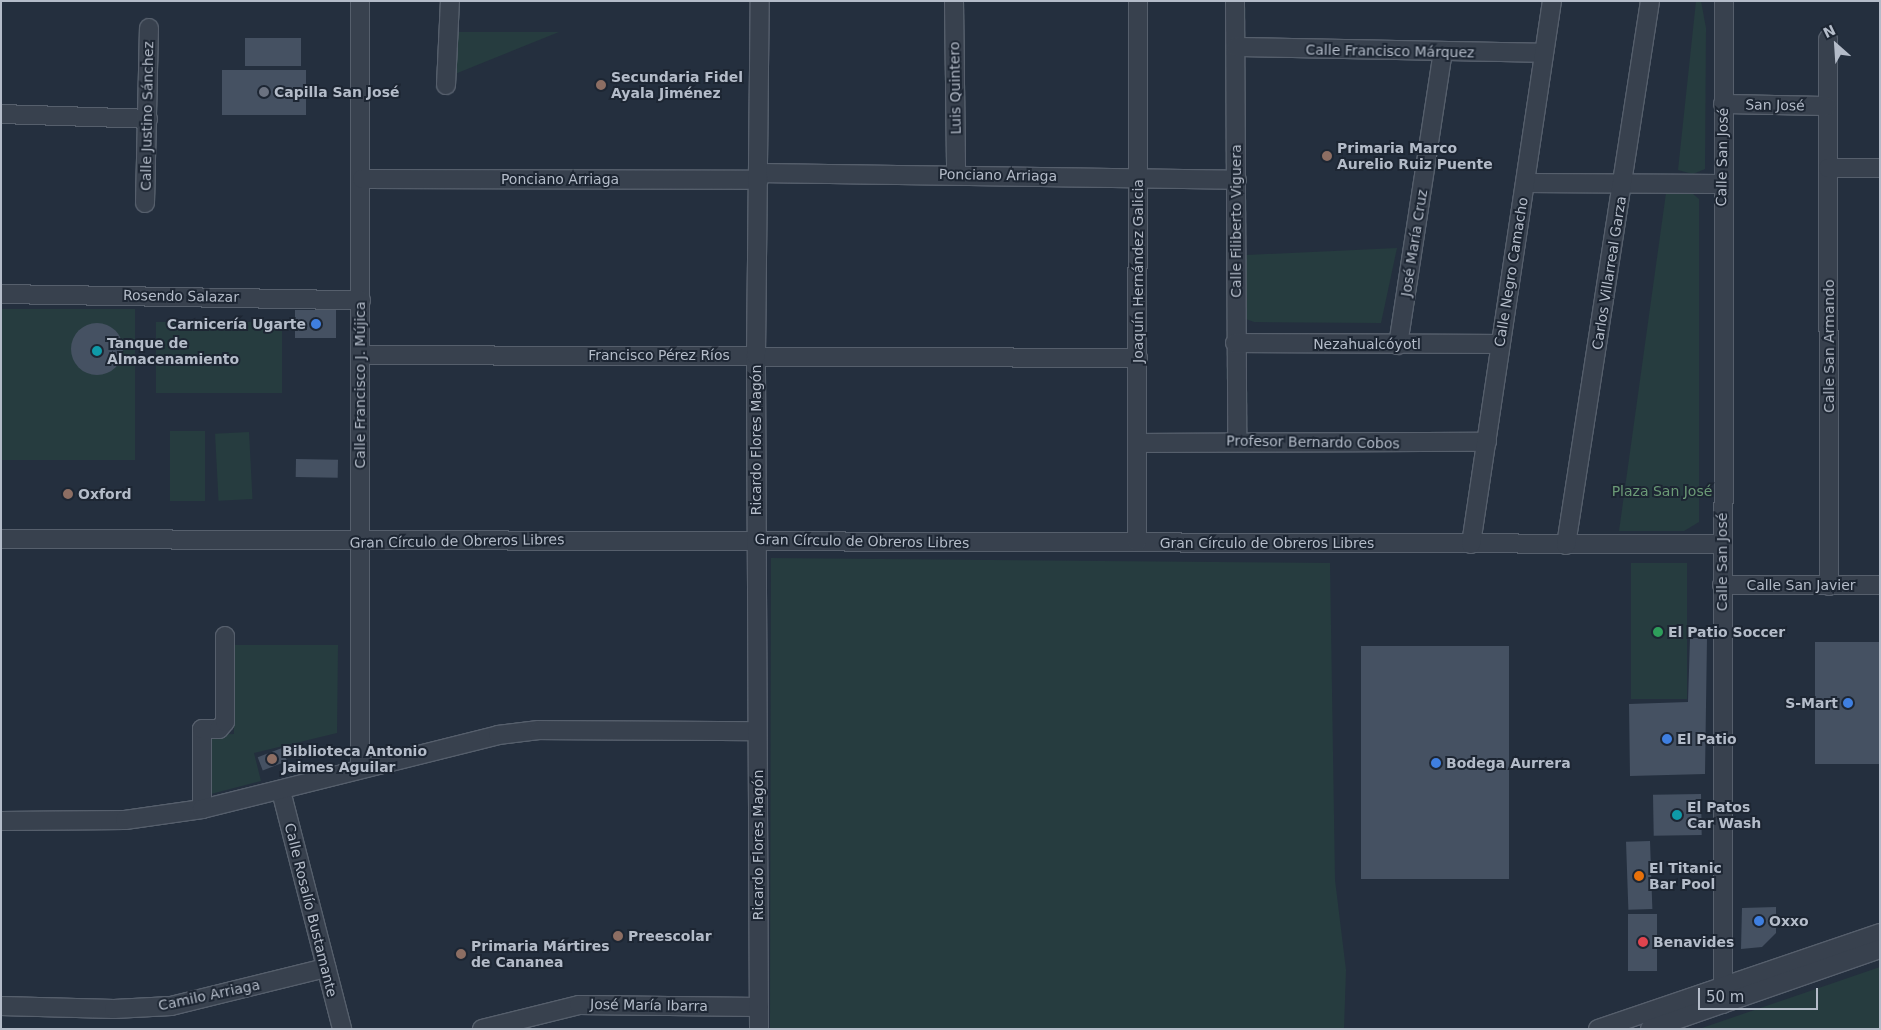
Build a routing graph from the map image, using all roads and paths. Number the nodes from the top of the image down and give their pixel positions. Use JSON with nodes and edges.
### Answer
{"nodes":[{"id":1,"x":360,"y":1,"type":"edge"},
{"id":2,"x":450,"y":1,"type":"edge"},
{"id":3,"x":760,"y":1,"type":"edge"},
{"id":4,"x":954,"y":1,"type":"edge"},
{"id":5,"x":1138,"y":1,"type":"edge"},
{"id":6,"x":1235,"y":1,"type":"edge"},
{"id":7,"x":1552,"y":1,"type":"edge"},
{"id":8,"x":1650,"y":1,"type":"edge"},
{"id":9,"x":1724,"y":1,"type":"edge"},
{"id":10,"x":149,"y":28,"type":"dead end"},
{"id":11,"x":1828,"y":39,"type":"dead end"},
{"id":12,"x":1236,"y":47,"type":"junction"},
{"id":13,"x":1443,"y":52,"type":"junction"},
{"id":14,"x":1544,"y":53,"type":"junction"},
{"id":15,"x":446,"y":85,"type":"dead end"},
{"id":16,"x":1723,"y":104,"type":"junction"},
{"id":17,"x":1827,"y":106,"type":"junction"},
{"id":18,"x":1,"y":114,"type":"edge"},
{"id":19,"x":148,"y":119,"type":"junction"},
{"id":20,"x":1828,"y":168,"type":"junction"},
{"id":21,"x":1880,"y":168,"type":"edge"},
{"id":22,"x":956,"y":174,"type":"junction"},
{"id":23,"x":759,"y":176,"type":"junction"},
{"id":24,"x":1138,"y":176,"type":"junction"},
{"id":25,"x":362,"y":179,"type":"junction"},
{"id":26,"x":1238,"y":180,"type":"junction"},
{"id":27,"x":1525,"y":183,"type":"junction"},
{"id":28,"x":1623,"y":184,"type":"junction"},
{"id":29,"x":1722,"y":184,"type":"junction"},
{"id":30,"x":145,"y":204,"type":"dead end"},
{"id":31,"x":1,"y":294,"type":"edge"},
{"id":32,"x":361,"y":300,"type":"junction"},
{"id":33,"x":1235,"y":343,"type":"junction"},
{"id":34,"x":1499,"y":344,"type":"junction"},
{"id":35,"x":1398,"y":345,"type":"junction"},
{"id":36,"x":361,"y":355,"type":"junction"},
{"id":37,"x":756,"y":355,"type":"junction"},
{"id":38,"x":1138,"y":358,"type":"junction"},
{"id":39,"x":1237,"y":440,"type":"junction"},
{"id":40,"x":1487,"y":442,"type":"junction"},
{"id":41,"x":1139,"y":443,"type":"junction"},
{"id":42,"x":1,"y":539,"type":"edge"},
{"id":43,"x":756,"y":539,"type":"junction"},
{"id":44,"x":360,"y":542,"type":"junction"},
{"id":45,"x":1137,"y":542,"type":"junction"},
{"id":46,"x":1471,"y":544,"type":"junction"},
{"id":47,"x":1722,"y":544,"type":"junction"},
{"id":48,"x":1566,"y":545,"type":"junction"},
{"id":49,"x":1880,"y":585,"type":"edge"},
{"id":50,"x":1722,"y":586,"type":"junction"},
{"id":51,"x":1829,"y":586,"type":"junction"},
{"id":52,"x":225,"y":636,"type":"dead end"},
{"id":53,"x":757,"y":731,"type":"junction"},
{"id":54,"x":360,"y":769,"type":"junction"},
{"id":55,"x":281,"y":791,"type":"junction"},
{"id":56,"x":202,"y":809,"type":"junction"},
{"id":57,"x":1,"y":821,"type":"edge"},
{"id":58,"x":1880,"y":933,"type":"edge"},
{"id":59,"x":1880,"y":949,"type":"edge"},
{"id":60,"x":326,"y":968,"type":"junction"},
{"id":61,"x":1722,"y":995,"type":"junction"},
{"id":62,"x":1,"y":1006,"type":"edge"},
{"id":63,"x":759,"y":1007,"type":"junction"},
{"id":64,"x":342,"y":1029,"type":"edge"},
{"id":65,"x":482,"y":1029,"type":"edge"},
{"id":66,"x":759,"y":1029,"type":"edge"},
{"id":67,"x":1598,"y":1029,"type":"edge"},
{"id":68,"x":1650,"y":1029,"type":"edge"}],
"edges":[{"from":1,"to":25,"type":"street","name":"Calle Francisco J. Mújica"},
{"from":2,"to":15,"type":"street"},
{"from":3,"to":23,"type":"street","name":"Ricardo Flores Magón"},
{"from":4,"to":22,"type":"street","name":"Luis Quintero"},
{"from":5,"to":24,"type":"street","name":"Joaquín Hernández Galicia"},
{"from":6,"to":12,"type":"street","name":"Calle Filiberto Viguera"},
{"from":7,"to":14,"type":"street","name":"Calle Negro Camacho"},
{"from":8,"to":28,"type":"street","name":"Carlos Villarreal Garza"},
{"from":9,"to":16,"type":"street","name":"Calle San José"},
{"from":10,"to":19,"type":"street","name":"Calle Justino Sánchez"},
{"from":11,"to":17,"type":"street","name":"Calle San Armando"},
{"from":12,"to":13,"type":"street","name":"Calle Francisco Márquez"},
{"from":12,"to":26,"type":"street","name":"Calle Filiberto Viguera"},
{"from":13,"to":14,"type":"street","name":"Calle Francisco Márquez"},
{"from":13,"to":35,"type":"street","name":"José María Cruz"},
{"from":14,"to":27,"type":"street","name":"Calle Negro Camacho"},
{"from":16,"to":17,"type":"street","name":"San José"},
{"from":16,"to":29,"type":"street","name":"Calle San José"},
{"from":17,"to":20,"type":"street","name":"Calle San Armando"},
{"from":18,"to":19,"type":"street"},
{"from":19,"to":30,"type":"street","name":"Calle Justino Sánchez"},
{"from":20,"to":21,"type":"street"},
{"from":20,"to":51,"type":"street","name":"Calle San Armando"},
{"from":22,"to":23,"type":"street","name":"Ponciano Arriaga"},
{"from":22,"to":24,"type":"street","name":"Ponciano Arriaga"},
{"from":23,"to":25,"type":"street","name":"Ponciano Arriaga"},
{"from":23,"to":37,"type":"street","name":"Ricardo Flores Magón"},
{"from":24,"to":26,"type":"street","name":"Ponciano Arriaga"},
{"from":24,"to":38,"type":"street","name":"Joaquín Hernández Galicia"},
{"from":25,"to":32,"type":"street","name":"Calle Francisco J. Mújica"},
{"from":26,"to":33,"type":"street","name":"Calle Filiberto Viguera"},
{"from":27,"to":28,"type":"street"},
{"from":27,"to":34,"type":"street","name":"Calle Negro Camacho"},
{"from":28,"to":29,"type":"street"},
{"from":28,"to":48,"type":"street","name":"Carlos Villarreal Garza"},
{"from":29,"to":47,"type":"street","name":"Calle San José"},
{"from":31,"to":32,"type":"street","name":"Rosendo Salazar"},
{"from":32,"to":36,"type":"street","name":"Calle Francisco J. Mújica"},
{"from":33,"to":35,"type":"street","name":"Nezahualcóyotl"},
{"from":33,"to":39,"type":"street","name":"Calle Filiberto Viguera"},
{"from":34,"to":35,"type":"street","name":"Nezahualcóyotl"},
{"from":34,"to":40,"type":"street","name":"Calle Negro Camacho"},
{"from":36,"to":37,"type":"street","name":"Francisco Pérez Ríos"},
{"from":36,"to":44,"type":"street","name":"Calle Francisco J. Mújica"},
{"from":37,"to":38,"type":"street","name":"Francisco Pérez Ríos"},
{"from":37,"to":43,"type":"street","name":"Ricardo Flores Magón"},
{"from":38,"to":41,"type":"street","name":"Joaquín Hernández Galicia"},
{"from":39,"to":40,"type":"street","name":"Profesor Bernardo Cobos"},
{"from":39,"to":41,"type":"street","name":"Profesor Bernardo Cobos"},
{"from":40,"to":46,"type":"street","name":"Calle Negro Camacho"},
{"from":41,"to":45,"type":"street","name":"Joaquín Hernández Galicia"},
{"from":42,"to":44,"type":"street","name":"Gran Círculo de Obreros Libres"},
{"from":43,"to":44,"type":"street","name":"Gran Círculo de Obreros Libres"},
{"from":43,"to":45,"type":"street","name":"Gran Círculo de Obreros Libres"},
{"from":43,"to":53,"type":"street","name":"Ricardo Flores Magón"},
{"from":44,"to":54,"type":"street","name":"Calle Francisco J. Mújica"},
{"from":45,"to":46,"type":"street","name":"Gran Círculo de Obreros Libres"},
{"from":46,"to":48,"type":"street","name":"Gran Círculo de Obreros Libres"},
{"from":47,"to":48,"type":"street","name":"Gran Círculo de Obreros Libres"},
{"from":47,"to":50,"type":"street","name":"Calle San José"},
{"from":49,"to":51,"type":"street","name":"Calle San Javier"},
{"from":50,"to":51,"type":"street","name":"Calle San Javier"},
{"from":50,"to":61,"type":"street","name":"Calle San José"},
{"from":52,"to":56,"type":"street"},
{"from":53,"to":54,"type":"street"},
{"from":53,"to":63,"type":"street","name":"Ricardo Flores Magón"},
{"from":54,"to":55,"type":"street"},
{"from":55,"to":56,"type":"street"},
{"from":55,"to":60,"type":"street","name":"Calle Rosalío Bustamante"},
{"from":56,"to":57,"type":"street"},
{"from":58,"to":61,"type":"street"},
{"from":59,"to":61,"type":"street"},
{"from":60,"to":62,"type":"street","name":"Camilo Arriaga"},
{"from":60,"to":64,"type":"street","name":"Calle Rosalío Bustamante"},
{"from":61,"to":67,"type":"street"},
{"from":61,"to":68,"type":"street"},
{"from":63,"to":65,"type":"street","name":"José María Ibarra"},
{"from":63,"to":66,"type":"street","name":"Ricardo Flores Magón"}]}
